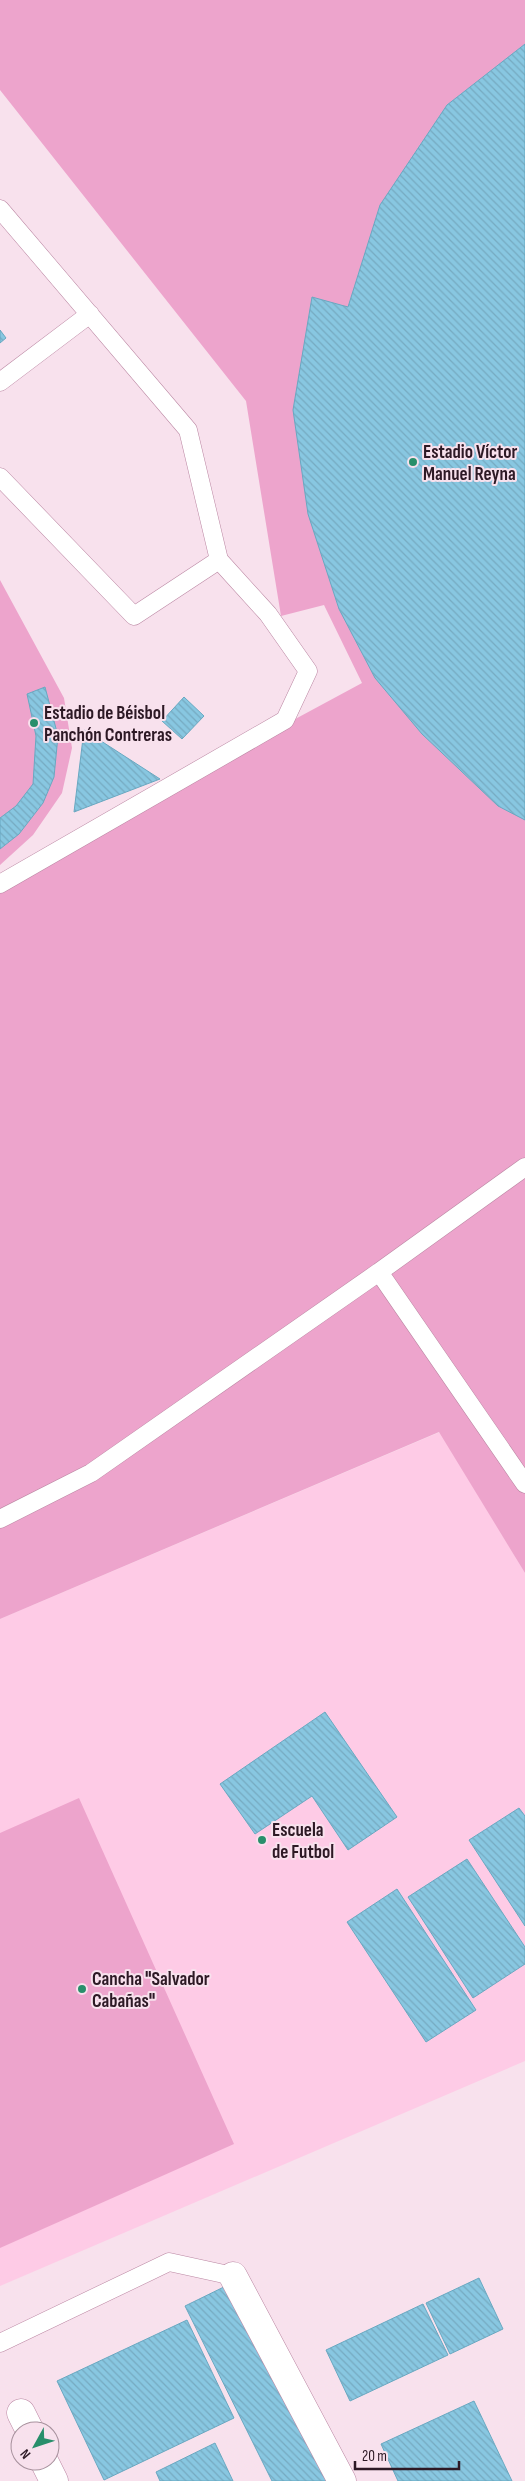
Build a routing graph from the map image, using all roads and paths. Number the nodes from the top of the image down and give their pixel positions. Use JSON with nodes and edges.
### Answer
{"nodes":[{"id":1,"x":0,"y":209,"type":"edge"},
{"id":2,"x":90,"y":314,"type":"junction"},
{"id":3,"x":0,"y":382,"type":"edge"},
{"id":4,"x":0,"y":477,"type":"edge"},
{"id":5,"x":219,"y":560,"type":"junction"},
{"id":6,"x":0,"y":884,"type":"edge"},
{"id":7,"x":525,"y":1166,"type":"edge"},
{"id":8,"x":379,"y":1272,"type":"junction"},
{"id":9,"x":525,"y":1484,"type":"edge"},
{"id":10,"x":0,"y":1518,"type":"edge"},
{"id":11,"x":233,"y":2276,"type":"joint"},
{"id":12,"x":0,"y":2343,"type":"edge"},
{"id":13,"x":342,"y":2481,"type":"edge"}],
"edges":[{"from":1,"to":2,"type":"lane"},
{"from":2,"to":3,"type":"lane"},
{"from":2,"to":5,"type":"lane"},
{"from":4,"to":5,"type":"lane"},
{"from":5,"to":6,"type":"lane"},
{"from":7,"to":8,"type":"lane"},
{"from":8,"to":9,"type":"lane"},
{"from":8,"to":10,"type":"lane"},
{"from":11,"to":12,"type":"lane"},
{"from":11,"to":13,"type":"street"}]}
